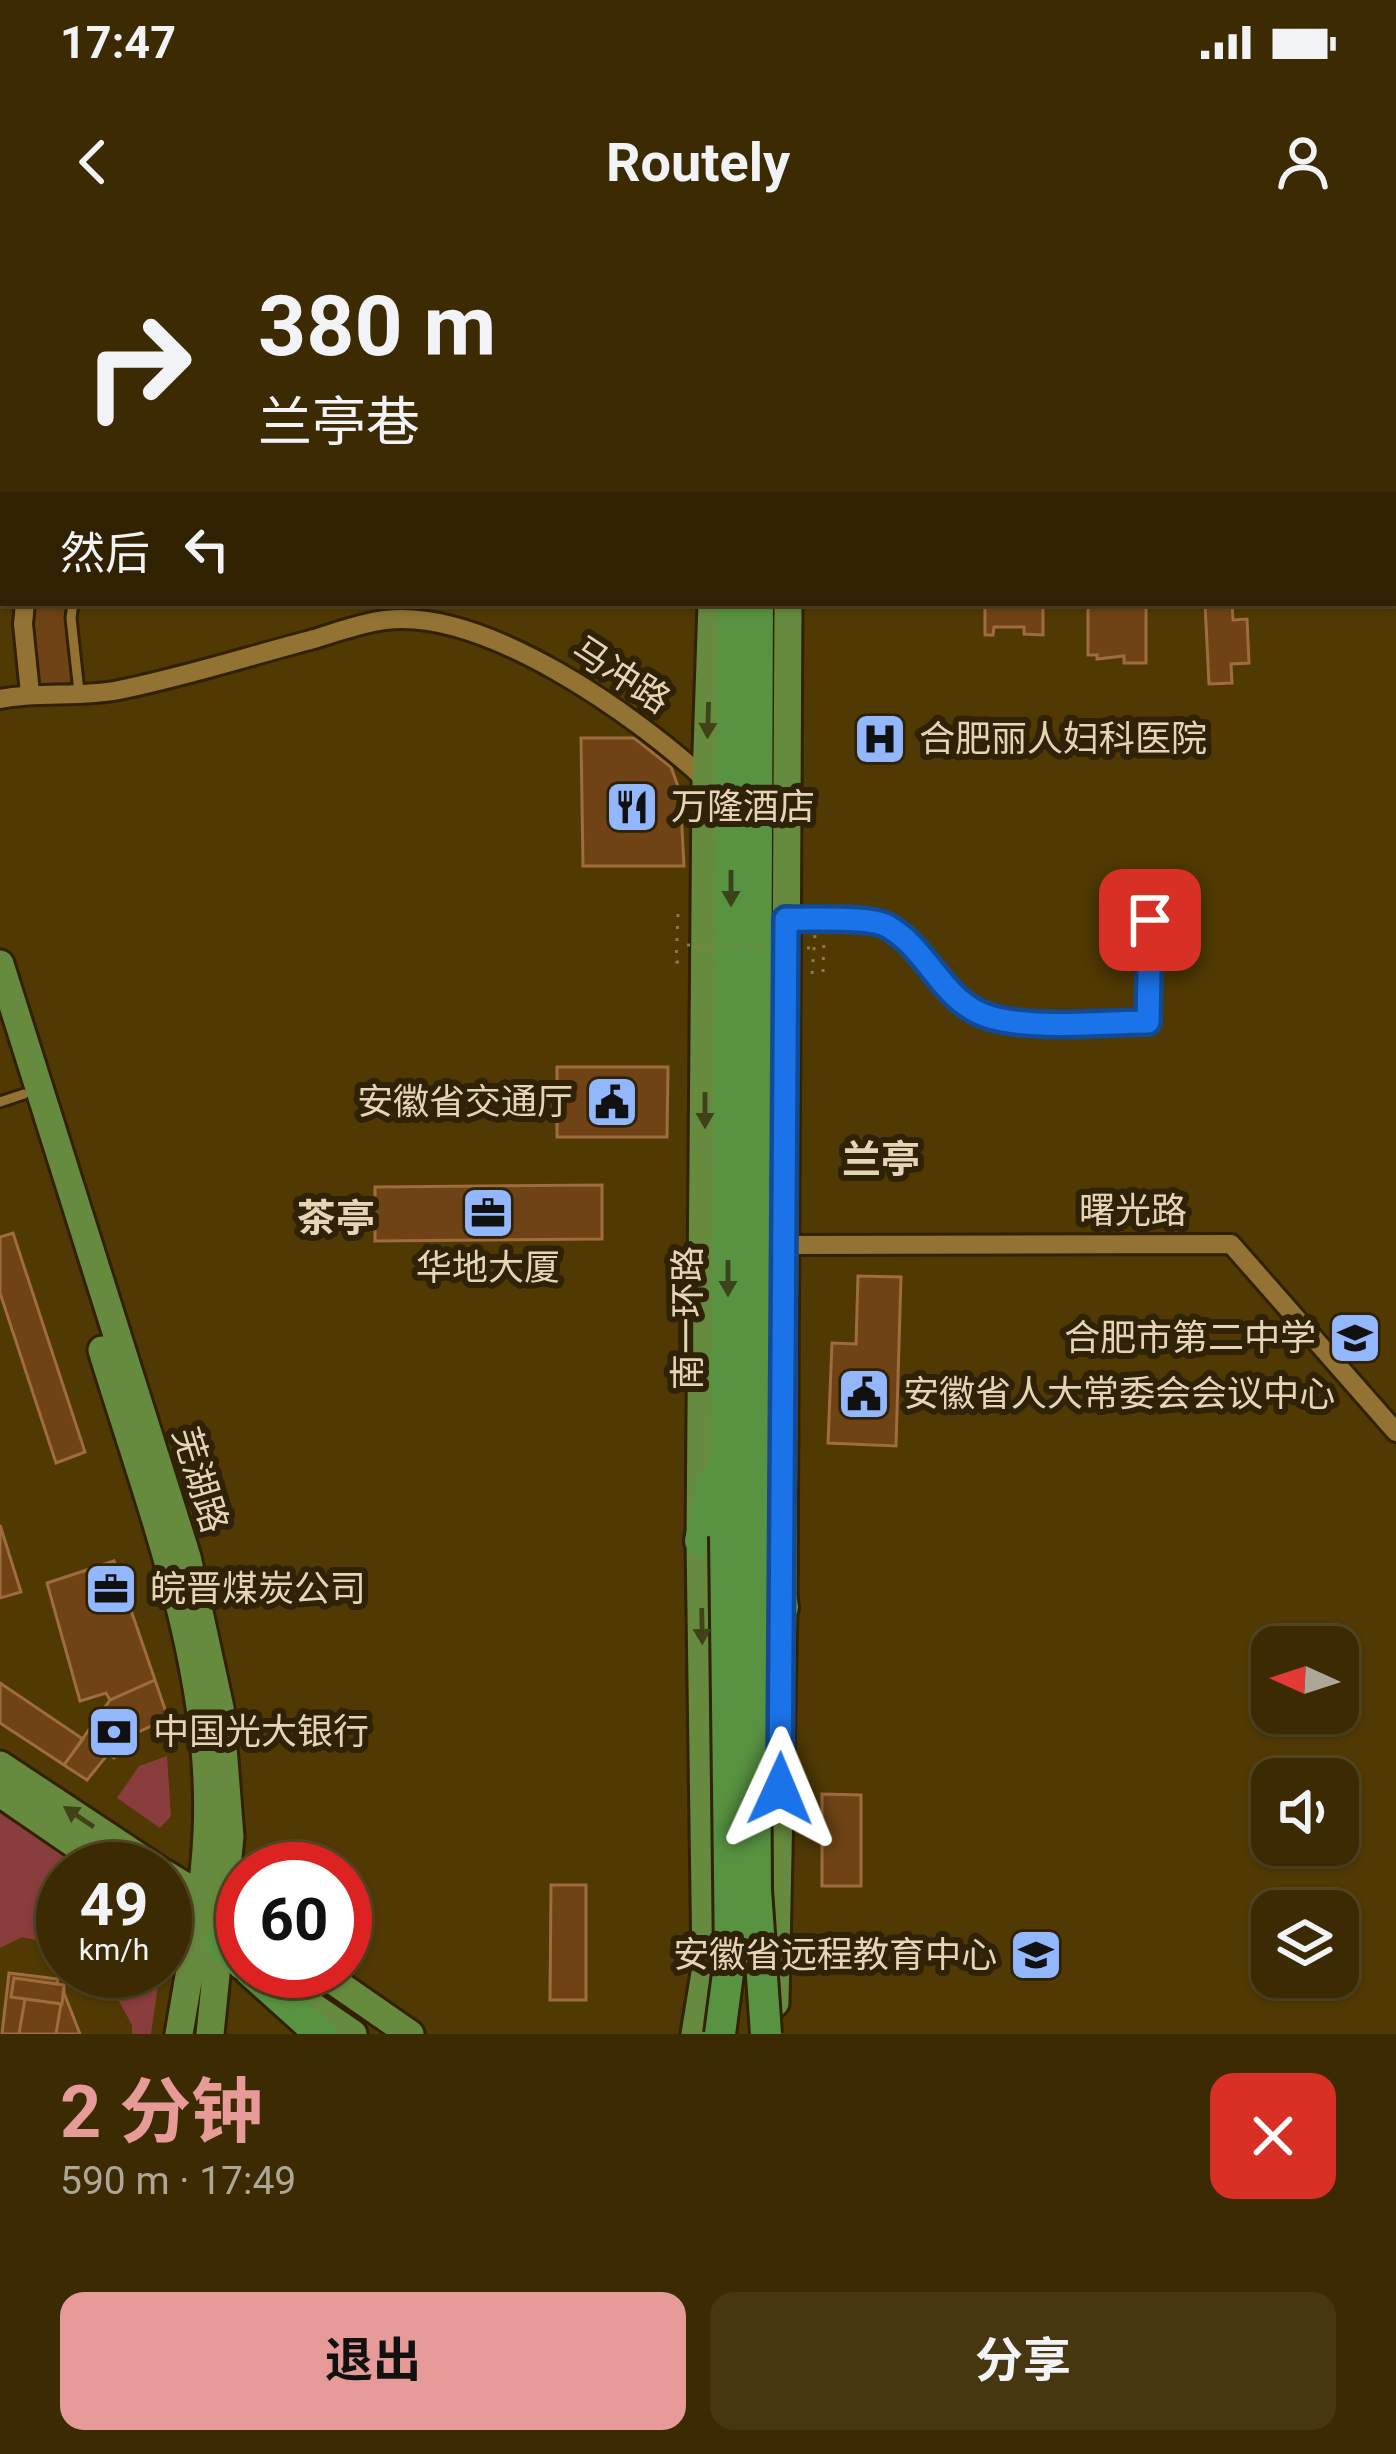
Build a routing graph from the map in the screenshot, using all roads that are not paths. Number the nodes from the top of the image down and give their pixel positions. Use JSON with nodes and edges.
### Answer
{"nodes":[{"id":1,"x":25,"y":606,"type":"edge"},
{"id":2,"x":73,"y":606,"type":"edge"},
{"id":3,"x":712,"y":606,"type":"edge"},
{"id":4,"x":734,"y":606,"type":"edge"},
{"id":5,"x":758,"y":606,"type":"edge"},
{"id":6,"x":788,"y":606,"type":"edge"},
{"id":7,"x":79,"y":692,"type":"junction"},
{"id":8,"x":30,"y":693,"type":"junction"},
{"id":9,"x":0,"y":698,"type":"edge"},
{"id":10,"x":706,"y":780,"type":"junction"},
{"id":11,"x":786,"y":919,"type":"junction"},
{"id":12,"x":1150,"y":920,"type":"dead end"},
{"id":13,"x":0,"y":964,"type":"edge"},
{"id":14,"x":0,"y":1025,"type":"edge"},
{"id":15,"x":12,"y":1098,"type":"edge"},
{"id":16,"x":784,"y":1245,"type":"junction"},
{"id":17,"x":1396,"y":1432,"type":"edge"},
{"id":18,"x":754,"y":1446,"type":"junction"},
{"id":19,"x":727,"y":1538,"type":"junction"},
{"id":20,"x":783,"y":1607,"type":"junction"},
{"id":21,"x":0,"y":1765,"type":"edge"},
{"id":22,"x":0,"y":1793,"type":"edge"},
{"id":23,"x":72,"y":1842,"type":"edge"},
{"id":24,"x":117,"y":1842,"type":"edge"},
{"id":25,"x":230,"y":1842,"type":"edge"},
{"id":26,"x":216,"y":1884,"type":"edge"},
{"id":27,"x":192,"y":1901,"type":"edge"},
{"id":28,"x":216,"y":1923,"type":"edge"},
{"id":29,"x":216,"y":1949,"type":"edge"},
{"id":30,"x":706,"y":1967,"type":"junction"},
{"id":31,"x":733,"y":1987,"type":"dead end"},
{"id":32,"x":216,"y":1990,"type":"edge"},
{"id":33,"x":278,"y":1998,"type":"edge"},
{"id":34,"x":301,"y":1998,"type":"edge"},
{"id":35,"x":358,"y":1998,"type":"edge"},
{"id":36,"x":739,"y":2026,"type":"edge"},
{"id":37,"x":179,"y":2034,"type":"edge"},
{"id":38,"x":210,"y":2034,"type":"edge"},
{"id":39,"x":320,"y":2034,"type":"edge"},
{"id":40,"x":353,"y":2034,"type":"edge"},
{"id":41,"x":410,"y":2034,"type":"edge"}],
"edges":[{"from":1,"to":8,"type":"street"},
{"from":2,"to":7,"type":"lane"},
{"from":3,"to":10,"type":"main road","one_way":true},
{"from":4,"to":19,"type":"highway","name":"南一环路","one_way":true},
{"from":5,"to":18,"type":"highway","name":"南一环路"},
{"from":6,"to":11,"type":"main road"},
{"from":7,"to":8,"type":"street","name":"马冲路"},
{"from":7,"to":10,"type":"street","name":"马冲路"},
{"from":8,"to":9,"type":"street","name":"马冲路"},
{"from":10,"to":19,"type":"main road","one_way":true},
{"from":11,"to":12,"type":"street"},
{"from":11,"to":16,"type":"main road"},
{"from":13,"to":25,"type":"main road","name":"芜湖路"},
{"from":14,"to":15,"type":"main road","name":"芜湖路"},
{"from":15,"to":26,"type":"main road","name":"芜湖路"},
{"from":16,"to":17,"type":"street","name":"曙光路"},
{"from":16,"to":20,"type":"main road"},
{"from":18,"to":19,"type":"highway","name":"南一环路"},
{"from":18,"to":20,"type":"highway"},
{"from":19,"to":30,"type":"main road","one_way":true},
{"from":19,"to":36,"type":"highway","name":"南一环路","bridge":true},
{"from":19,"to":36,"type":"highway","name":"南一环路","bridge":true},
{"from":20,"to":36,"type":"main road"},
{"from":24,"to":21,"type":"main road","one_way":true},
{"from":22,"to":23,"type":"main road"},
{"from":27,"to":28,"type":"main road"},
{"from":29,"to":37,"type":"main road","name":"芜湖路"},
{"from":30,"to":31,"type":"lane"},
{"from":30,"to":36,"type":"main road"},
{"from":32,"to":38,"type":"main road","name":"芜湖路"},
{"from":33,"to":39,"type":"highway"},
{"from":34,"to":40,"type":"main road"},
{"from":35,"to":41,"type":"main road"}]}
